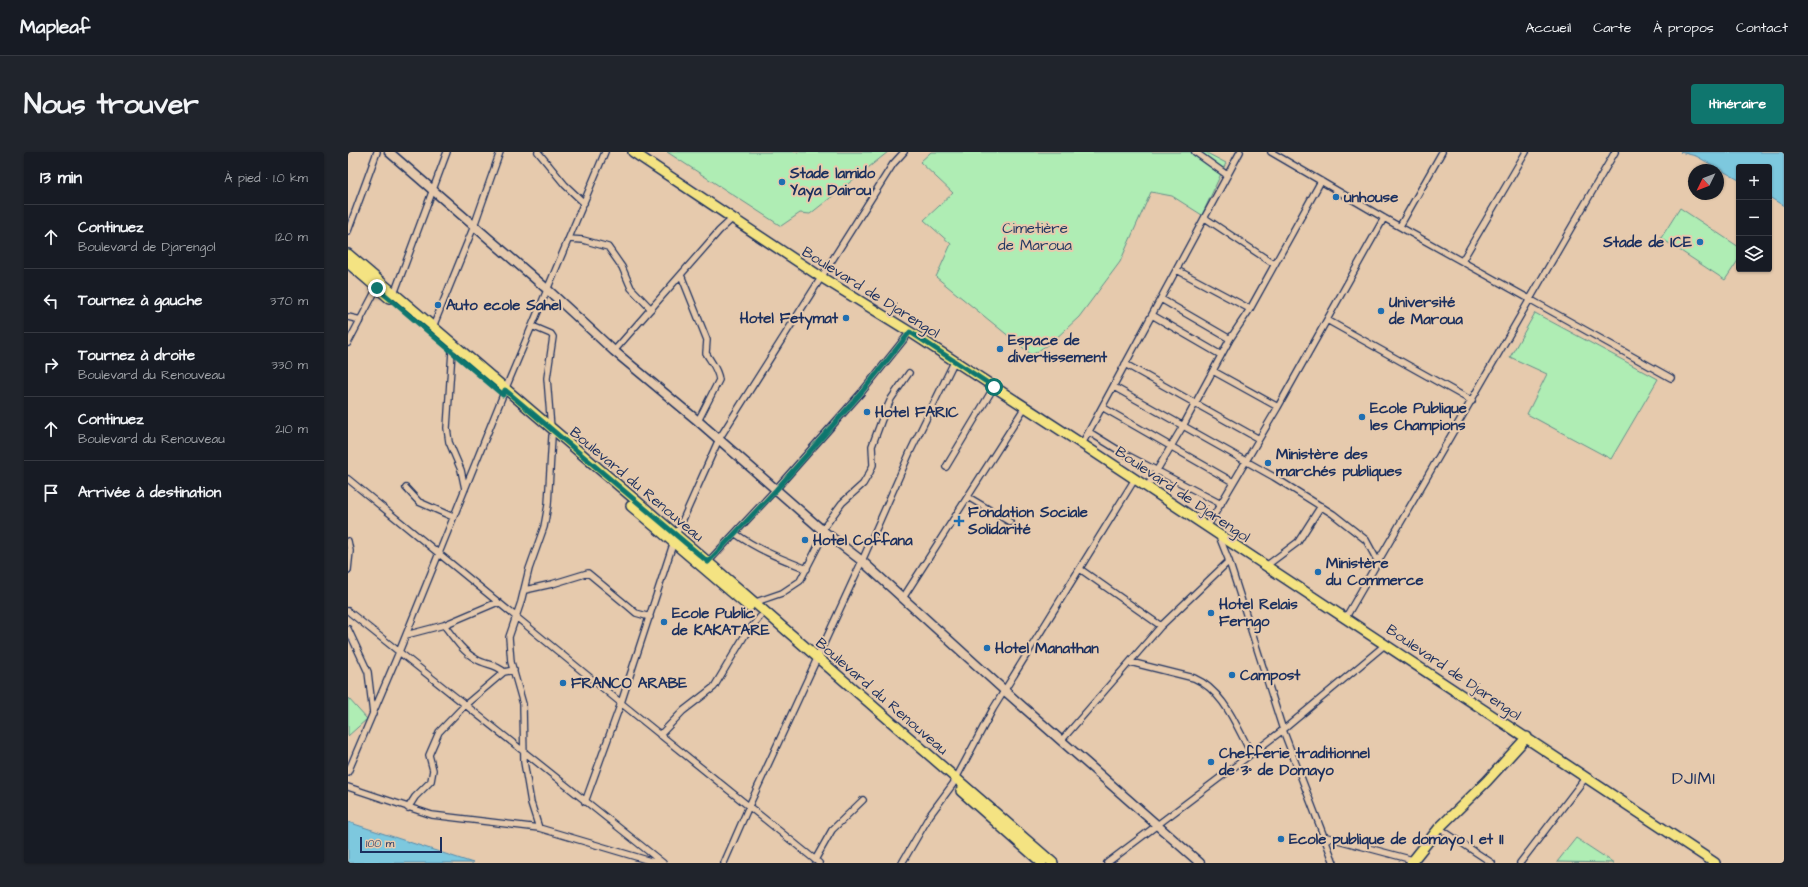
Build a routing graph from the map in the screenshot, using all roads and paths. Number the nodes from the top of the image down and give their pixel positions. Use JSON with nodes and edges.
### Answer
{"nodes":[{"id":1,"x":377,"y":152,"type":"edge"},
{"id":2,"x":389,"y":152,"type":"edge"},
{"id":3,"x":447,"y":152,"type":"edge"},
{"id":4,"x":500,"y":152,"type":"edge"},
{"id":5,"x":538,"y":152,"type":"edge"},
{"id":6,"x":605,"y":152,"type":"edge"},
{"id":7,"x":633,"y":152,"type":"edge"},
{"id":8,"x":904,"y":152,"type":"edge"},
{"id":9,"x":1195,"y":152,"type":"edge"},
{"id":10,"x":1240,"y":152,"type":"edge"},
{"id":11,"x":1271,"y":152,"type":"edge"},
{"id":12,"x":1442,"y":152,"type":"edge"},
{"id":13,"x":1526,"y":152,"type":"edge"},
{"id":14,"x":1615,"y":152,"type":"edge"},
{"id":15,"x":1227,"y":175,"type":"junction"},
{"id":16,"x":1321,"y":181,"type":"junction"},
{"id":17,"x":432,"y":189,"type":"junction"},
{"id":18,"x":584,"y":203,"type":"junction"},
{"id":19,"x":1205,"y":218,"type":"junction"},
{"id":20,"x":1384,"y":218,"type":"junction"},
{"id":21,"x":732,"y":219,"type":"junction"},
{"id":22,"x":474,"y":226,"type":"junction"},
{"id":23,"x":1400,"y":226,"type":"junction"},
{"id":24,"x":348,"y":231,"type":"edge"},
{"id":25,"x":569,"y":239,"type":"junction"},
{"id":26,"x":348,"y":254,"type":"edge"},
{"id":27,"x":1462,"y":261,"type":"junction"},
{"id":28,"x":348,"y":262,"type":"edge"},
{"id":29,"x":1274,"y":264,"type":"junction"},
{"id":30,"x":1176,"y":270,"type":"junction"},
{"id":31,"x":681,"y":275,"type":"junction"},
{"id":32,"x":821,"y":277,"type":"junction"},
{"id":33,"x":377,"y":288,"type":"junction"},
{"id":34,"x":548,"y":290,"type":"junction"},
{"id":35,"x":394,"y":294,"type":"junction"},
{"id":36,"x":1161,"y":299,"type":"junction"},
{"id":37,"x":1531,"y":299,"type":"junction"},
{"id":38,"x":651,"y":309,"type":"junction"},
{"id":39,"x":1250,"y":309,"type":"junction"},
{"id":40,"x":1152,"y":315,"type":"junction"},
{"id":41,"x":348,"y":316,"type":"edge"},
{"id":42,"x":361,"y":320,"type":"junction"},
{"id":43,"x":1327,"y":320,"type":"junction"},
{"id":44,"x":532,"y":326,"type":"junction"},
{"id":45,"x":433,"y":327,"type":"junction"},
{"id":46,"x":910,"y":332,"type":"junction"},
{"id":47,"x":1230,"y":339,"type":"junction"},
{"id":48,"x":348,"y":344,"type":"edge"},
{"id":49,"x":452,"y":351,"type":"junction"},
{"id":50,"x":614,"y":351,"type":"junction"},
{"id":51,"x":1221,"y":355,"type":"junction"},
{"id":52,"x":954,"y":362,"type":"junction"},
{"id":53,"x":1125,"y":364,"type":"junction"},
{"id":54,"x":1213,"y":371,"type":"junction"},
{"id":55,"x":909,"y":373,"type":"dead end"},
{"id":56,"x":1671,"y":378,"type":"dead end"},
{"id":57,"x":994,"y":387,"type":"junction"},
{"id":58,"x":1114,"y":387,"type":"junction"},
{"id":59,"x":504,"y":392,"type":"junction"},
{"id":60,"x":1472,"y":401,"type":"junction"},
{"id":61,"x":1195,"y":404,"type":"junction"},
{"id":62,"x":1025,"y":406,"type":"junction"},
{"id":63,"x":1102,"y":407,"type":"junction"},
{"id":64,"x":1278,"y":407,"type":"junction"},
{"id":65,"x":698,"y":421,"type":"junction"},
{"id":66,"x":1183,"y":426,"type":"junction"},
{"id":67,"x":1089,"y":432,"type":"junction"},
{"id":68,"x":551,"y":433,"type":"junction"},
{"id":69,"x":719,"y":439,"type":"junction"},
{"id":70,"x":1259,"y":439,"type":"junction"},
{"id":71,"x":1082,"y":444,"type":"junction"},
{"id":72,"x":1171,"y":447,"type":"junction"},
{"id":73,"x":1246,"y":462,"type":"junction"},
{"id":74,"x":946,"y":467,"type":"dead end"},
{"id":75,"x":1157,"y":470,"type":"junction"},
{"id":76,"x":348,"y":479,"type":"edge"},
{"id":77,"x":1135,"y":479,"type":"junction"},
{"id":78,"x":1234,"y":482,"type":"junction"},
{"id":79,"x":1147,"y":487,"type":"junction"},
{"id":80,"x":406,"y":488,"type":"dead end"},
{"id":81,"x":465,"y":488,"type":"junction"},
{"id":82,"x":776,"y":490,"type":"junction"},
{"id":83,"x":968,"y":497,"type":"junction"},
{"id":84,"x":1221,"y":504,"type":"junction"},
{"id":85,"x":1321,"y":506,"type":"junction"},
{"id":86,"x":453,"y":517,"type":"junction"},
{"id":87,"x":1010,"y":522,"type":"dead end"},
{"id":88,"x":1207,"y":527,"type":"junction"},
{"id":89,"x":822,"y":530,"type":"junction"},
{"id":90,"x":736,"y":534,"type":"junction"},
{"id":91,"x":1219,"y":536,"type":"junction"},
{"id":92,"x":675,"y":539,"type":"junction"},
{"id":93,"x":348,"y":541,"type":"edge"},
{"id":94,"x":438,"y":552,"type":"junction"},
{"id":95,"x":862,"y":561,"type":"junction"},
{"id":96,"x":1229,"y":561,"type":"junction"},
{"id":97,"x":708,"y":562,"type":"junction"},
{"id":98,"x":1378,"y":562,"type":"junction"},
{"id":99,"x":1266,"y":566,"type":"junction"},
{"id":100,"x":807,"y":569,"type":"junction"},
{"id":101,"x":1080,"y":569,"type":"junction"},
{"id":102,"x":348,"y":570,"type":"edge"},
{"id":103,"x":525,"y":590,"type":"junction"},
{"id":104,"x":903,"y":598,"type":"junction"},
{"id":105,"x":498,"y":602,"type":"junction"},
{"id":106,"x":753,"y":603,"type":"junction"},
{"id":107,"x":348,"y":611,"type":"edge"},
{"id":108,"x":516,"y":617,"type":"junction"},
{"id":109,"x":650,"y":617,"type":"junction"},
{"id":110,"x":760,"y":617,"type":"junction"},
{"id":111,"x":1346,"y":618,"type":"junction"},
{"id":112,"x":444,"y":625,"type":"junction"},
{"id":113,"x":1161,"y":626,"type":"junction"},
{"id":114,"x":348,"y":629,"type":"edge"},
{"id":115,"x":406,"y":635,"type":"junction"},
{"id":116,"x":1386,"y":644,"type":"junction"},
{"id":117,"x":399,"y":652,"type":"junction"},
{"id":118,"x":816,"y":661,"type":"junction"},
{"id":119,"x":1130,"y":662,"type":"junction"},
{"id":120,"x":514,"y":670,"type":"junction"},
{"id":121,"x":504,"y":672,"type":"junction"},
{"id":122,"x":1005,"y":691,"type":"junction"},
{"id":123,"x":621,"y":703,"type":"junction"},
{"id":124,"x":465,"y":705,"type":"junction"},
{"id":125,"x":373,"y":714,"type":"junction"},
{"id":126,"x":1283,"y":730,"type":"junction"},
{"id":127,"x":660,"y":734,"type":"junction"},
{"id":128,"x":1527,"y":737,"type":"junction"},
{"id":129,"x":1061,"y":741,"type":"junction"},
{"id":130,"x":524,"y":753,"type":"junction"},
{"id":131,"x":1250,"y":753,"type":"junction"},
{"id":132,"x":348,"y":772,"type":"edge"},
{"id":133,"x":1586,"y":777,"type":"junction"},
{"id":134,"x":955,"y":781,"type":"junction"},
{"id":135,"x":348,"y":787,"type":"edge"},
{"id":136,"x":863,"y":800,"type":"dead end"},
{"id":137,"x":585,"y":802,"type":"junction"},
{"id":138,"x":748,"y":806,"type":"junction"},
{"id":139,"x":408,"y":808,"type":"junction"},
{"id":140,"x":1156,"y":826,"type":"junction"},
{"id":141,"x":539,"y":828,"type":"junction"},
{"id":142,"x":1439,"y":828,"type":"junction"},
{"id":143,"x":1323,"y":836,"type":"junction"},
{"id":144,"x":1412,"y":861,"type":"edge"},
{"id":145,"x":817,"y":862,"type":"edge"},
{"id":146,"x":657,"y":863,"type":"edge"},
{"id":147,"x":663,"y":863,"type":"edge"},
{"id":148,"x":724,"y":863,"type":"edge"},
{"id":149,"x":902,"y":863,"type":"edge"},
{"id":150,"x":1042,"y":863,"type":"edge"},
{"id":151,"x":1052,"y":863,"type":"edge"},
{"id":152,"x":1107,"y":863,"type":"edge"},
{"id":153,"x":1200,"y":863,"type":"edge"},
{"id":154,"x":1334,"y":863,"type":"edge"},
{"id":155,"x":1492,"y":863,"type":"edge"},
{"id":156,"x":1520,"y":863,"type":"edge"},
{"id":157,"x":1715,"y":863,"type":"edge"}],
"edges":[{"from":1,"to":24,"type":"street"},
{"from":2,"to":17,"type":"main road"},
{"from":3,"to":17,"type":"street"},
{"from":4,"to":22,"type":"street"},
{"from":5,"to":18,"type":"street"},
{"from":6,"to":18,"type":"street"},
{"from":7,"to":21,"type":"main road","name":"Boulevard de Djarengol"},
{"from":8,"to":32,"type":"street"},
{"from":9,"to":15,"type":"street"},
{"from":10,"to":15,"type":"street"},
{"from":11,"to":16,"type":"street"},
{"from":12,"to":23,"type":"street"},
{"from":13,"to":27,"type":"street"},
{"from":14,"to":37,"type":"street"},
{"from":15,"to":19,"type":"street"},
{"from":16,"to":20,"type":"street"},
{"from":16,"to":29,"type":"street"},
{"from":17,"to":22,"type":"main road"},
{"from":17,"to":35,"type":"street"},
{"from":18,"to":25,"type":"street"},
{"from":19,"to":29,"type":"street"},
{"from":19,"to":30,"type":"street"},
{"from":20,"to":23,"type":"street"},
{"from":20,"to":43,"type":"street"},
{"from":21,"to":31,"type":"street"},
{"from":21,"to":32,"type":"main road","name":"Boulevard de Djarengol"},
{"from":22,"to":34,"type":"main road"},
{"from":22,"to":45,"type":"street"},
{"from":23,"to":27,"type":"street"},
{"from":25,"to":34,"type":"street"},
{"from":25,"to":38,"type":"street"},
{"from":26,"to":35,"type":"main road","name":"Boulevard du Renouveau"},
{"from":27,"to":37,"type":"street"},
{"from":28,"to":33,"type":"main road","name":"Boulevard du Renouveau"},
{"from":29,"to":39,"type":"street"},
{"from":30,"to":36,"type":"street"},
{"from":30,"to":39,"type":"street"},
{"from":31,"to":38,"type":"street"},
{"from":31,"to":65,"type":"street"},
{"from":32,"to":46,"type":"main road","name":"Boulevard de Djarengol"},
{"from":32,"to":69,"type":"street"},
{"from":33,"to":42,"type":"street"},
{"from":33,"to":49,"type":"main road","name":"Boulevard du Renouveau"},
{"from":34,"to":44,"type":"street"},
{"from":34,"to":50,"type":"main road"},
{"from":35,"to":45,"type":"main road","name":"Boulevard du Renouveau"},
{"from":36,"to":40,"type":"street"},
{"from":36,"to":47,"type":"street"},
{"from":37,"to":56,"type":"street"},
{"from":37,"to":60,"type":"street"},
{"from":38,"to":50,"type":"street"},
{"from":39,"to":47,"type":"street"},
{"from":40,"to":51,"type":"street"},
{"from":40,"to":53,"type":"street"},
{"from":41,"to":42,"type":"street"},
{"from":42,"to":48,"type":"street"},
{"from":43,"to":60,"type":"street"},
{"from":43,"to":64,"type":"street"},
{"from":44,"to":59,"type":"street"},
{"from":44,"to":68,"type":"street"},
{"from":45,"to":59,"type":"main road","name":"Boulevard du Renouveau"},
{"from":46,"to":52,"type":"main road","name":"Boulevard de Djarengol"},
{"from":46,"to":82,"type":"street"},
{"from":47,"to":51,"type":"street"},
{"from":49,"to":59,"type":"main road","name":"Boulevard du Renouveau"},
{"from":49,"to":81,"type":"street"},
{"from":50,"to":65,"type":"main road"},
{"from":51,"to":54,"type":"street"},
{"from":52,"to":57,"type":"main road","name":"Boulevard de Djarengol"},
{"from":52,"to":95,"type":"street"},
{"from":53,"to":58,"type":"street"},
{"from":53,"to":61,"type":"street"},
{"from":54,"to":61,"type":"street"},
{"from":54,"to":64,"type":"street"},
{"from":55,"to":89,"type":"street"},
{"from":57,"to":62,"type":"main road","name":"Boulevard de Djarengol"},
{"from":57,"to":74,"type":"street"},
{"from":58,"to":63,"type":"street"},
{"from":58,"to":66,"type":"street"},
{"from":59,"to":68,"type":"main road","name":"Boulevard du Renouveau"},
{"from":59,"to":81,"type":"street"},
{"from":60,"to":98,"type":"street"},
{"from":61,"to":66,"type":"street"},
{"from":61,"to":70,"type":"street"},
{"from":62,"to":71,"type":"main road","name":"Boulevard de Djarengol"},
{"from":62,"to":83,"type":"street"},
{"from":63,"to":67,"type":"street"},
{"from":63,"to":72,"type":"street"},
{"from":64,"to":70,"type":"street"},
{"from":65,"to":69,"type":"main road"},
{"from":66,"to":72,"type":"street"},
{"from":66,"to":73,"type":"street"},
{"from":67,"to":71,"type":"street"},
{"from":67,"to":75,"type":"street"},
{"from":68,"to":92,"type":"main road","name":"Boulevard du Renouveau"},
{"from":68,"to":103,"type":"street"},
{"from":69,"to":82,"type":"main road"},
{"from":69,"to":92,"type":"street"},
{"from":70,"to":73,"type":"street"},
{"from":71,"to":77,"type":"main road","name":"Boulevard de Djarengol"},
{"from":72,"to":75,"type":"street"},
{"from":72,"to":78,"type":"street"},
{"from":73,"to":78,"type":"street"},
{"from":73,"to":85,"type":"street"},
{"from":75,"to":79,"type":"street"},
{"from":75,"to":84,"type":"street"},
{"from":76,"to":94,"type":"street"},
{"from":77,"to":79,"type":"main road","name":"Boulevard de Djarengol"},
{"from":77,"to":101,"type":"street"},
{"from":78,"to":84,"type":"street"},
{"from":79,"to":88,"type":"main road","name":"Boulevard de Djarengol"},
{"from":80,"to":86,"type":"street"},
{"from":81,"to":86,"type":"street"},
{"from":82,"to":89,"type":"main road"},
{"from":82,"to":90,"type":"street"},
{"from":83,"to":87,"type":"street"},
{"from":83,"to":104,"type":"street"},
{"from":84,"to":88,"type":"street"},
{"from":85,"to":98,"type":"street"},
{"from":85,"to":99,"type":"street"},
{"from":86,"to":94,"type":"street"},
{"from":88,"to":91,"type":"main road","name":"Boulevard de Djarengol"},
{"from":89,"to":95,"type":"main road"},
{"from":89,"to":100,"type":"street"},
{"from":90,"to":97,"type":"street"},
{"from":90,"to":100,"type":"street"},
{"from":91,"to":96,"type":"street"},
{"from":91,"to":99,"type":"main road","name":"Boulevard de Djarengol"},
{"from":92,"to":97,"type":"main road","name":"Boulevard du Renouveau"},
{"from":92,"to":109,"type":"street"},
{"from":92,"to":110,"type":"main road","name":"Boulevard du Renouveau"},
{"from":93,"to":102,"type":"street"},
{"from":94,"to":105,"type":"street"},
{"from":94,"to":115,"type":"street"},
{"from":95,"to":104,"type":"main road"},
{"from":95,"to":118,"type":"street"},
{"from":96,"to":113,"type":"street"},
{"from":96,"to":126,"type":"street"},
{"from":97,"to":106,"type":"main road","name":"Boulevard du Renouveau"},
{"from":98,"to":111,"type":"street"},
{"from":99,"to":111,"type":"main road","name":"Boulevard de Djarengol"},
{"from":100,"to":106,"type":"street"},
{"from":101,"to":113,"type":"street"},
{"from":101,"to":122,"type":"street"},
{"from":103,"to":108,"type":"street"},
{"from":103,"to":109,"type":"street"},
{"from":104,"to":122,"type":"main road"},
{"from":105,"to":108,"type":"street"},
{"from":105,"to":112,"type":"street"},
{"from":106,"to":118,"type":"main road","name":"Boulevard du Renouveau"},
{"from":107,"to":117,"type":"street"},
{"from":108,"to":120,"type":"street"},
{"from":108,"to":123,"type":"street"},
{"from":109,"to":123,"type":"street"},
{"from":110,"to":118,"type":"main road","name":"Boulevard du Renouveau"},
{"from":110,"to":127,"type":"street"},
{"from":111,"to":116,"type":"main road","name":"Boulevard de Djarengol"},
{"from":112,"to":115,"type":"street"},
{"from":112,"to":121,"type":"street"},
{"from":113,"to":119,"type":"street"},
{"from":114,"to":125,"type":"street"},
{"from":115,"to":117,"type":"street"},
{"from":116,"to":126,"type":"street"},
{"from":116,"to":128,"type":"main road","name":"Boulevard de Djarengol"},
{"from":117,"to":124,"type":"street"},
{"from":117,"to":125,"type":"street"},
{"from":118,"to":134,"type":"main road","name":"Boulevard du Renouveau"},
{"from":118,"to":138,"type":"street"},
{"from":119,"to":129,"type":"street"},
{"from":119,"to":131,"type":"street"},
{"from":120,"to":121,"type":"street"},
{"from":120,"to":130,"type":"street"},
{"from":121,"to":124,"type":"street"},
{"from":122,"to":129,"type":"main road"},
{"from":122,"to":134,"type":"street"},
{"from":123,"to":127,"type":"street"},
{"from":123,"to":137,"type":"street"},
{"from":124,"to":130,"type":"street"},
{"from":124,"to":139,"type":"street"},
{"from":125,"to":132,"type":"street"},
{"from":126,"to":131,"type":"street"},
{"from":126,"to":143,"type":"street"},
{"from":127,"to":138,"type":"street"},
{"from":128,"to":133,"type":"main road","name":"Boulevard de Djarengol"},
{"from":128,"to":142,"type":"main road"},
{"from":129,"to":140,"type":"main road"},
{"from":130,"to":137,"type":"street"},
{"from":130,"to":141,"type":"street"},
{"from":131,"to":140,"type":"street"},
{"from":133,"to":156,"type":"street"},
{"from":133,"to":157,"type":"main road","name":"Boulevard de Djarengol"},
{"from":134,"to":149,"type":"street"},
{"from":134,"to":150,"type":"main road","name":"Boulevard du Renouveau"},
{"from":134,"to":151,"type":"main road","name":"Boulevard du Renouveau"},
{"from":135,"to":139,"type":"street"},
{"from":136,"to":145,"type":"street"},
{"from":137,"to":147,"type":"street"},
{"from":138,"to":145,"type":"street"},
{"from":138,"to":148,"type":"street"},
{"from":139,"to":141,"type":"street"},
{"from":140,"to":152,"type":"street"},
{"from":140,"to":153,"type":"main road"},
{"from":141,"to":146,"type":"street"},
{"from":142,"to":144,"type":"main road"},
{"from":142,"to":155,"type":"street"},
{"from":143,"to":144,"type":"street"},
{"from":143,"to":154,"type":"street"}]}
